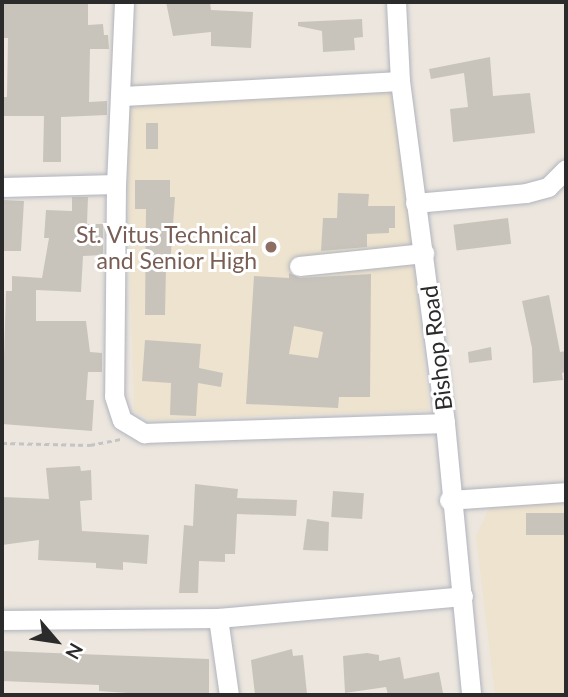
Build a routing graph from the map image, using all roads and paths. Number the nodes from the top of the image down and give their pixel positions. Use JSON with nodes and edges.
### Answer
{"nodes":[{"id":1,"x":124,"y":2,"type":"edge"},
{"id":2,"x":396,"y":2,"type":"edge"},
{"id":3,"x":400,"y":81,"type":"junction"},
{"id":4,"x":123,"y":96,"type":"junction"},
{"id":5,"x":566,"y":169,"type":"edge"},
{"id":6,"x":116,"y":184,"type":"junction"},
{"id":7,"x":2,"y":187,"type":"edge"},
{"id":8,"x":415,"y":203,"type":"junction"},
{"id":9,"x":424,"y":253,"type":"junction"},
{"id":10,"x":299,"y":266,"type":"dead end"},
{"id":11,"x":445,"y":423,"type":"junction"},
{"id":12,"x":144,"y":433,"type":"junction"},
{"id":13,"x":2,"y":443,"type":"edge"},
{"id":14,"x":566,"y":492,"type":"edge"},
{"id":15,"x":449,"y":500,"type":"junction"},
{"id":16,"x":463,"y":596,"type":"junction"},
{"id":17,"x":218,"y":618,"type":"junction"},
{"id":18,"x":2,"y":620,"type":"edge"},
{"id":19,"x":229,"y":695,"type":"edge"},
{"id":20,"x":471,"y":695,"type":"edge"}],
"edges":[{"from":1,"to":4,"type":"street"},
{"from":2,"to":3,"type":"street","name":"Bishop Road"},
{"from":3,"to":4,"type":"street"},
{"from":3,"to":8,"type":"street","name":"Bishop Road"},
{"from":4,"to":6,"type":"street"},
{"from":5,"to":8,"type":"street"},
{"from":6,"to":7,"type":"street"},
{"from":6,"to":12,"type":"street"},
{"from":8,"to":9,"type":"street","name":"Bishop Road"},
{"from":9,"to":10,"type":"street"},
{"from":9,"to":11,"type":"street","name":"Bishop Road"},
{"from":11,"to":12,"type":"street"},
{"from":11,"to":15,"type":"street","name":"Bishop Road"},
{"from":12,"to":13,"type":"path"},
{"from":14,"to":15,"type":"street"},
{"from":15,"to":16,"type":"street","name":"Bishop Road"},
{"from":16,"to":17,"type":"street"},
{"from":16,"to":20,"type":"street","name":"Bishop Road"},
{"from":17,"to":18,"type":"street"},
{"from":17,"to":19,"type":"street"}]}
